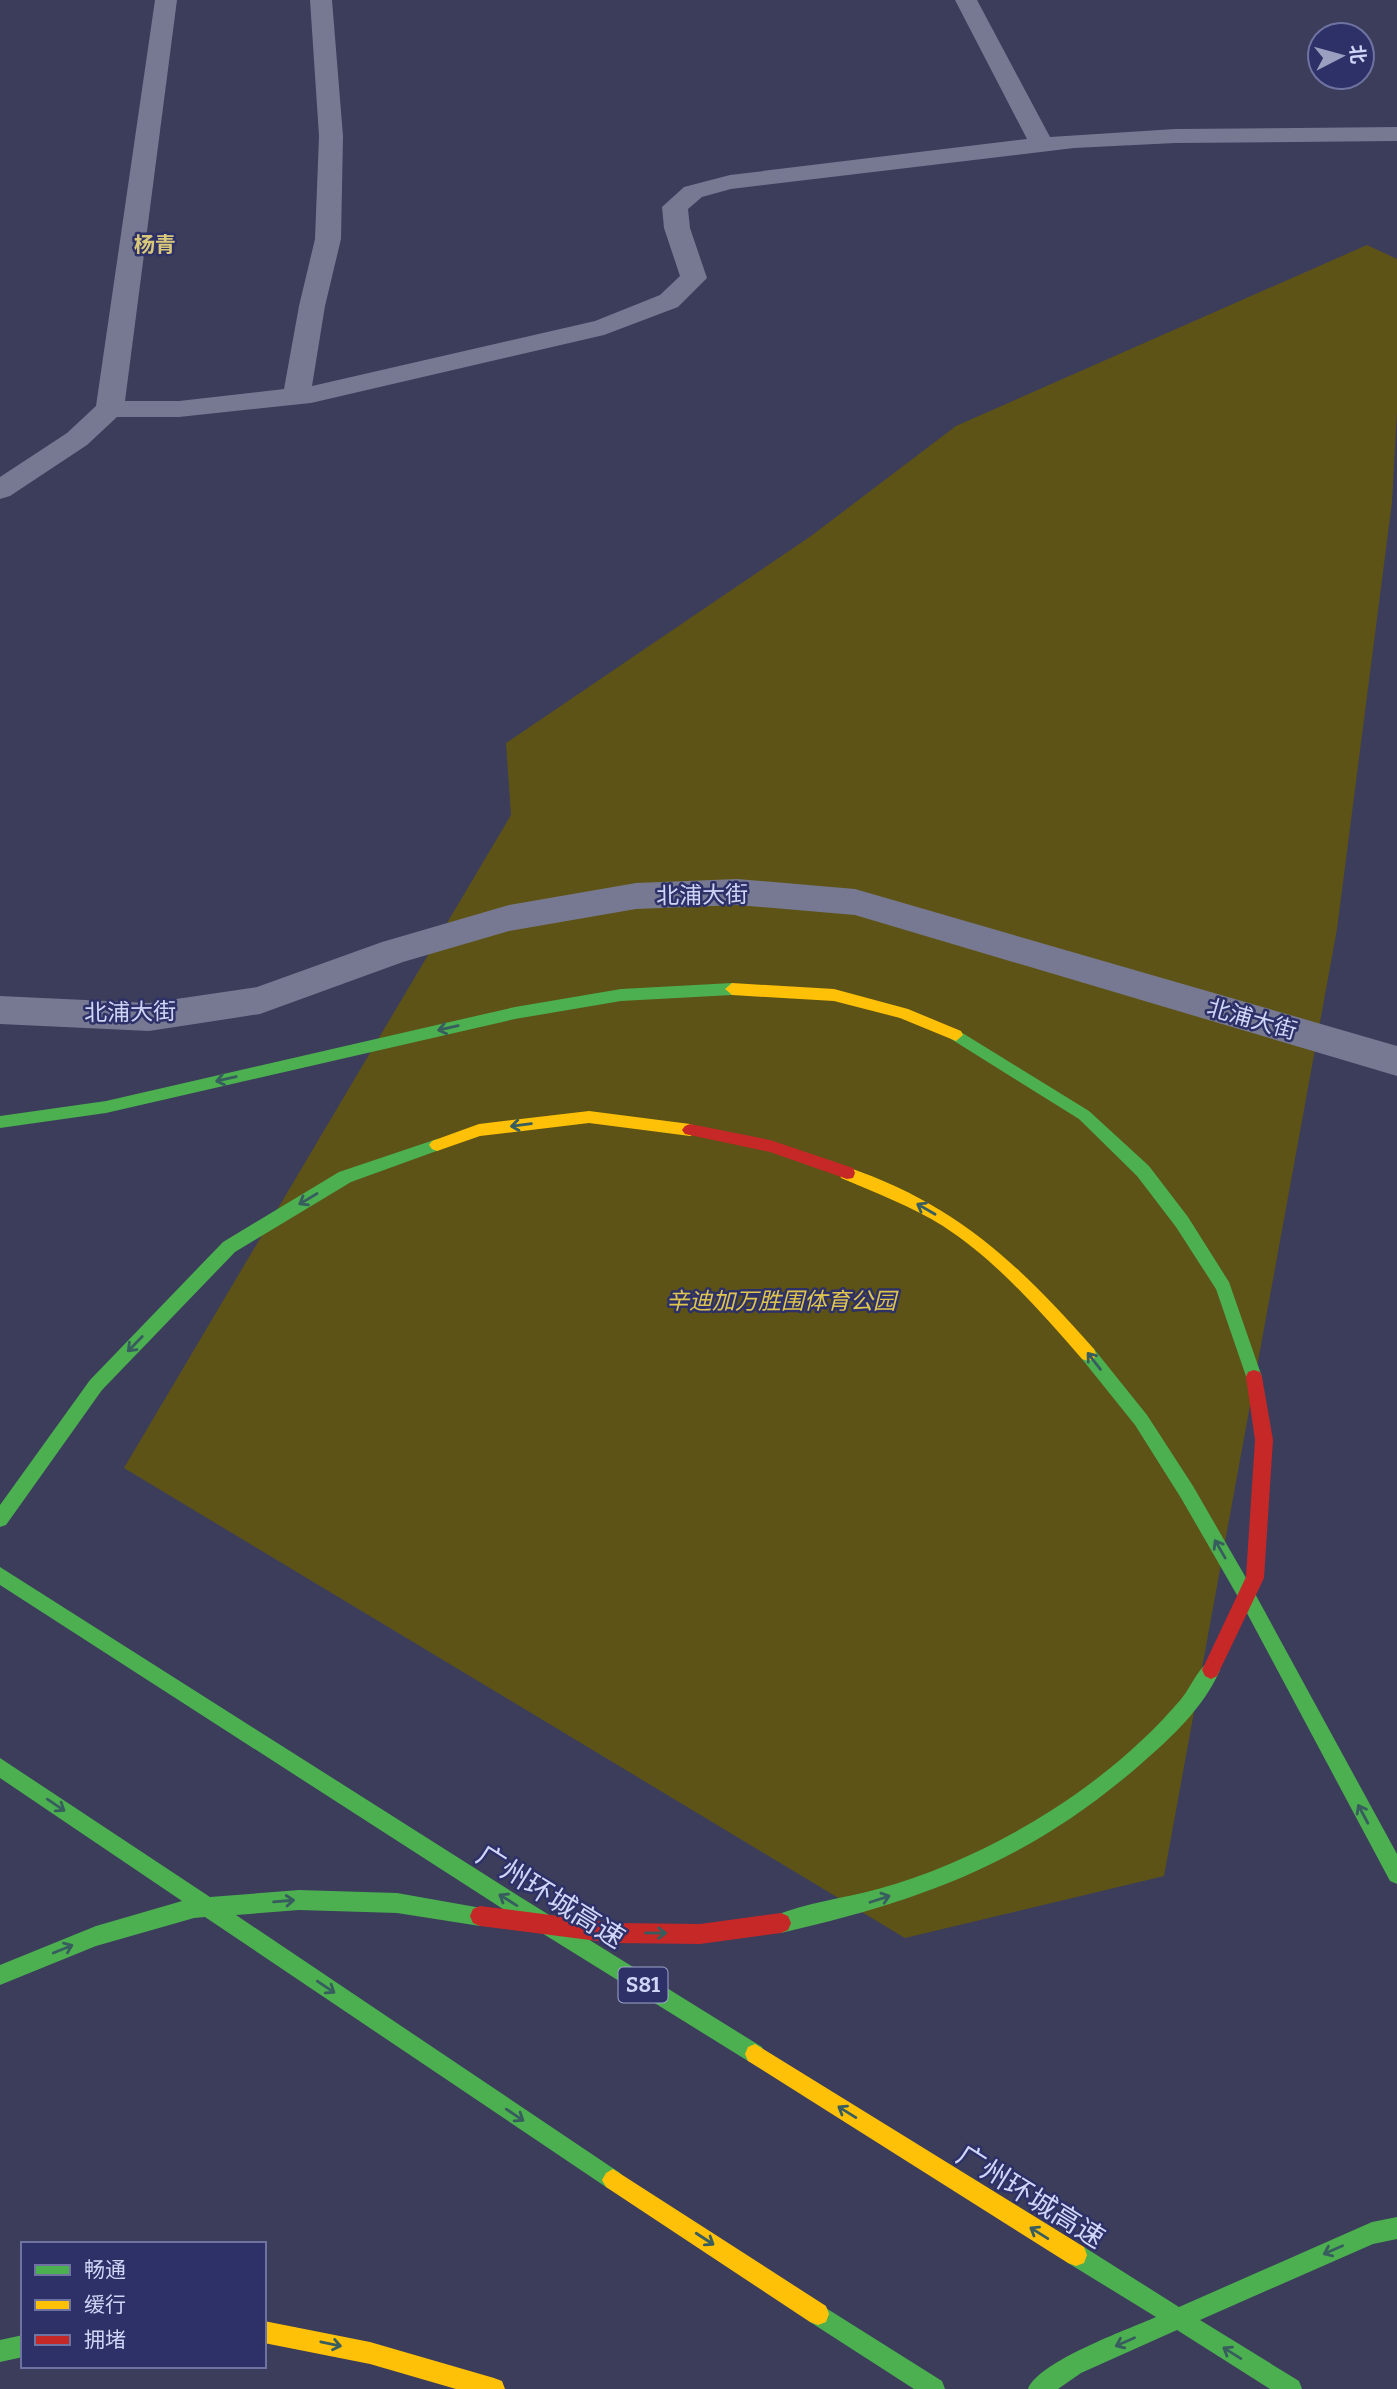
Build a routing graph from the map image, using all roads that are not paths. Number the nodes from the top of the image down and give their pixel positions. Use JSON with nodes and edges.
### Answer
{"nodes":[{"id":1,"x":166,"y":0,"type":"edge"},
{"id":2,"x":321,"y":0,"type":"edge"},
{"id":3,"x":966,"y":0,"type":"edge"},
{"id":4,"x":1397,"y":134,"type":"edge"},
{"id":5,"x":1042,"y":144,"type":"junction"},
{"id":6,"x":297,"y":396,"type":"junction"},
{"id":7,"x":110,"y":409,"type":"junction"},
{"id":8,"x":0,"y":489,"type":"edge"},
{"id":9,"x":0,"y":1010,"type":"edge"},
{"id":10,"x":1397,"y":1061,"type":"edge"},
{"id":11,"x":0,"y":1122,"type":"edge"},
{"id":12,"x":0,"y":1519,"type":"edge"},
{"id":13,"x":0,"y":1575,"type":"edge"},
{"id":14,"x":0,"y":1767,"type":"edge"},
{"id":15,"x":1397,"y":1874,"type":"edge"},
{"id":16,"x":0,"y":1975,"type":"edge"},
{"id":17,"x":1397,"y":2228,"type":"edge"},
{"id":18,"x":266,"y":2332,"type":"edge"},
{"id":19,"x":21,"y":2347,"type":"edge"},
{"id":20,"x":0,"y":2351,"type":"edge"},
{"id":21,"x":494,"y":2389,"type":"edge"},
{"id":22,"x":934,"y":2389,"type":"edge"},
{"id":23,"x":1039,"y":2389,"type":"edge"},
{"id":24,"x":1290,"y":2389,"type":"edge"}],
"edges":[{"from":1,"to":7,"type":"street"},
{"from":2,"to":6,"type":"street"},
{"from":3,"to":5,"type":"street"},
{"from":4,"to":5,"type":"street"},
{"from":5,"to":6,"type":"street"},
{"from":6,"to":7,"type":"street"},
{"from":7,"to":8,"type":"street"},
{"from":9,"to":10,"type":"street","name":"北浦大街"},
{"from":16,"to":11,"type":"highway","one_way":true},
{"from":15,"to":12,"type":"highway","one_way":true},
{"from":24,"to":13,"type":"highway","name":"广州环城高速","number":"S81","one_way":true},
{"from":14,"to":22,"type":"highway","one_way":true},
{"from":17,"to":23,"type":"highway","one_way":true},
{"from":18,"to":21,"type":"highway","one_way":true},
{"from":19,"to":20,"type":"highway"}]}
